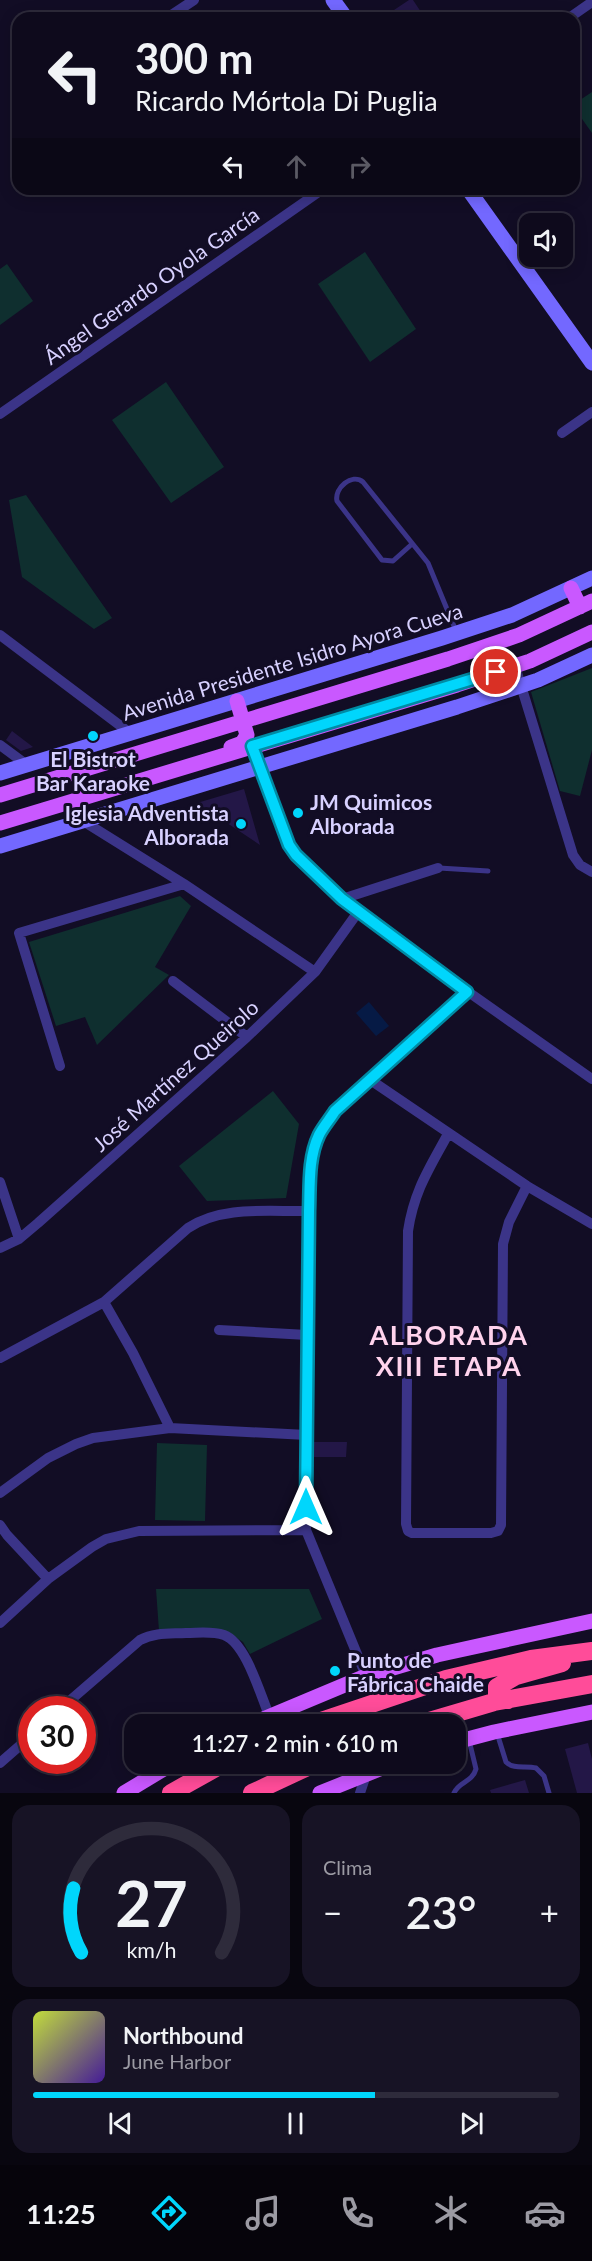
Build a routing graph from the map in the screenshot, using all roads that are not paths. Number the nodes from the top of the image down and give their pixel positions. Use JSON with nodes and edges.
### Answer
{"nodes":[{"id":1,"x":194,"y":0,"type":"edge"},
{"id":2,"x":592,"y":2,"type":"edge"},
{"id":3,"x":176,"y":12,"type":"edge"},
{"id":4,"x":578,"y":12,"type":"edge"},
{"id":5,"x":315,"y":195,"type":"edge"},
{"id":6,"x":472,"y":195,"type":"edge"},
{"id":7,"x":592,"y":363,"type":"edge"},
{"id":8,"x":592,"y":412,"type":"edge"},
{"id":9,"x":0,"y":414,"type":"edge"},
{"id":10,"x":562,"y":433,"type":"dead end"},
{"id":11,"x":412,"y":544,"type":"junction"},
{"id":12,"x":592,"y":578,"type":"edge"},
{"id":13,"x":571,"y":588,"type":"junction"},
{"id":14,"x":586,"y":604,"type":"edge"},
{"id":15,"x":592,"y":632,"type":"edge"},
{"id":16,"x":456,"y":633,"type":"junction"},
{"id":17,"x":0,"y":635,"type":"edge"},
{"id":18,"x":592,"y":655,"type":"edge"},
{"id":19,"x":515,"y":666,"type":"junction"},
{"id":20,"x":522,"y":685,"type":"junction"},
{"id":21,"x":237,"y":701,"type":"junction"},
{"id":22,"x":244,"y":721,"type":"junction"},
{"id":23,"x":130,"y":733,"type":"junction"},
{"id":24,"x":0,"y":745,"type":"edge"},
{"id":25,"x":252,"y":746,"type":"junction"},
{"id":26,"x":202,"y":761,"type":"junction"},
{"id":27,"x":27,"y":765,"type":"junction"},
{"id":28,"x":259,"y":767,"type":"junction"},
{"id":29,"x":0,"y":773,"type":"edge"},
{"id":30,"x":0,"y":795,"type":"edge"},
{"id":31,"x":83,"y":821,"type":"junction"},
{"id":32,"x":0,"y":823,"type":"edge"},
{"id":33,"x":0,"y":846,"type":"edge"},
{"id":34,"x":438,"y":868,"type":"joint"},
{"id":35,"x":488,"y":871,"type":"dead end"},
{"id":36,"x":592,"y":872,"type":"edge"},
{"id":37,"x":184,"y":884,"type":"junction"},
{"id":38,"x":342,"y":899,"type":"junction"},
{"id":39,"x":358,"y":912,"type":"junction"},
{"id":40,"x":315,"y":972,"type":"junction"},
{"id":41,"x":173,"y":981,"type":"dead end"},
{"id":42,"x":467,"y":992,"type":"junction"},
{"id":43,"x":247,"y":1038,"type":"junction"},
{"id":44,"x":60,"y":1066,"type":"dead end"},
{"id":45,"x":369,"y":1078,"type":"junction"},
{"id":46,"x":592,"y":1079,"type":"edge"},
{"id":47,"x":448,"y":1134,"type":"junction"},
{"id":48,"x":0,"y":1185,"type":"edge"},
{"id":49,"x":527,"y":1186,"type":"junction"},
{"id":50,"x":309,"y":1211,"type":"junction"},
{"id":51,"x":592,"y":1224,"type":"edge"},
{"id":52,"x":19,"y":1239,"type":"junction"},
{"id":53,"x":0,"y":1248,"type":"edge"},
{"id":54,"x":104,"y":1302,"type":"junction"},
{"id":55,"x":219,"y":1330,"type":"dead end"},
{"id":56,"x":307,"y":1335,"type":"junction"},
{"id":57,"x":0,"y":1358,"type":"edge"},
{"id":58,"x":170,"y":1428,"type":"junction"},
{"id":59,"x":307,"y":1435,"type":"junction"},
{"id":60,"x":0,"y":1494,"type":"edge"},
{"id":61,"x":0,"y":1525,"type":"edge"},
{"id":62,"x":306,"y":1530,"type":"junction"},
{"id":63,"x":48,"y":1579,"type":"junction"},
{"id":64,"x":592,"y":1621,"type":"edge"},
{"id":65,"x":0,"y":1623,"type":"edge"},
{"id":66,"x":592,"y":1651,"type":"edge"},
{"id":67,"x":366,"y":1676,"type":"junction"},
{"id":68,"x":592,"y":1684,"type":"edge"},
{"id":69,"x":75,"y":1696,"type":"edge"},
{"id":70,"x":508,"y":1700,"type":"junction"},
{"id":71,"x":592,"y":1712,"type":"edge"},
{"id":72,"x":269,"y":1714,"type":"edge"},
{"id":73,"x":271,"y":1714,"type":"edge"},
{"id":74,"x":342,"y":1714,"type":"edge"},
{"id":75,"x":456,"y":1714,"type":"edge"},
{"id":76,"x":496,"y":1731,"type":"junction"},
{"id":77,"x":466,"y":1740,"type":"edge"},
{"id":78,"x":18,"y":1747,"type":"edge"},
{"id":79,"x":466,"y":1749,"type":"edge"},
{"id":80,"x":0,"y":1762,"type":"edge"},
{"id":81,"x":155,"y":1774,"type":"edge"},
{"id":82,"x":205,"y":1774,"type":"edge"},
{"id":83,"x":293,"y":1774,"type":"edge"},
{"id":84,"x":366,"y":1774,"type":"joint"},
{"id":85,"x":124,"y":1793,"type":"edge"},
{"id":86,"x":171,"y":1793,"type":"edge"},
{"id":87,"x":252,"y":1793,"type":"edge"},
{"id":88,"x":320,"y":1793,"type":"edge"},
{"id":89,"x":360,"y":1793,"type":"edge"},
{"id":90,"x":454,"y":1793,"type":"edge"},
{"id":91,"x":549,"y":1793,"type":"edge"}],
"edges":[{"from":1,"to":3,"type":"street"},
{"from":2,"to":4,"type":"street"},
{"from":5,"to":9,"type":"street","name":"Ángel Gerardo Oyola García"},
{"from":6,"to":7,"type":"main road"},
{"from":8,"to":10,"type":"street"},
{"from":11,"to":11,"type":"lane"},
{"from":11,"to":16,"type":"lane"},
{"from":12,"to":13,"type":"main road","name":"Avenida Presidente Isidro Ayora Cueva"},
{"from":13,"to":14,"type":"main road"},
{"from":13,"to":16,"type":"main road","name":"Avenida Presidente Isidro Ayora Cueva"},
{"from":14,"to":22,"type":"main road","name":"Avenida Presidente Isidro Ayora Cueva"},
{"from":15,"to":19,"type":"main road"},
{"from":16,"to":21,"type":"main road","name":"Avenida Presidente Isidro Ayora Cueva"},
{"from":17,"to":23,"type":"street"},
{"from":18,"to":20,"type":"main road"},
{"from":19,"to":20,"type":"street"},
{"from":19,"to":25,"type":"main road"},
{"from":20,"to":28,"type":"main road"},
{"from":20,"to":36,"type":"street"},
{"from":21,"to":22,"type":"main road"},
{"from":21,"to":23,"type":"main road","name":"Avenida Presidente Isidro Ayora Cueva"},
{"from":22,"to":26,"type":"main road"},
{"from":22,"to":30,"type":"main road","name":"Avenida Presidente Isidro Ayora Cueva"},
{"from":23,"to":27,"type":"main road","name":"Avenida Presidente Isidro Ayora Cueva"},
{"from":24,"to":27,"type":"street"},
{"from":25,"to":26,"type":"main road"},
{"from":25,"to":28,"type":"street"},
{"from":26,"to":32,"type":"main road"},
{"from":27,"to":29,"type":"main road","name":"Avenida Presidente Isidro Ayora Cueva"},
{"from":28,"to":31,"type":"main road"},
{"from":28,"to":38,"type":"street"},
{"from":31,"to":33,"type":"main road"},
{"from":31,"to":37,"type":"street"},
{"from":34,"to":35,"type":"lane"},
{"from":34,"to":38,"type":"street"},
{"from":37,"to":40,"type":"street"},
{"from":37,"to":44,"type":"street"},
{"from":38,"to":39,"type":"street"},
{"from":39,"to":40,"type":"street","name":"José Martínez Queirolo"},
{"from":39,"to":42,"type":"street"},
{"from":40,"to":43,"type":"street","name":"José Martínez Queirolo"},
{"from":41,"to":43,"type":"street"},
{"from":42,"to":45,"type":"street"},
{"from":42,"to":46,"type":"street"},
{"from":43,"to":52,"type":"street","name":"José Martínez Queirolo"},
{"from":45,"to":47,"type":"street"},
{"from":45,"to":50,"type":"street"},
{"from":47,"to":49,"type":"street"},
{"from":47,"to":49,"type":"street"},
{"from":48,"to":52,"type":"street"},
{"from":49,"to":51,"type":"street"},
{"from":50,"to":54,"type":"street"},
{"from":50,"to":56,"type":"street"},
{"from":52,"to":53,"type":"street","name":"José Martínez Queirolo"},
{"from":54,"to":57,"type":"street"},
{"from":54,"to":58,"type":"street"},
{"from":55,"to":56,"type":"street"},
{"from":56,"to":59,"type":"street"},
{"from":58,"to":59,"type":"street"},
{"from":58,"to":60,"type":"street"},
{"from":59,"to":62,"type":"street"},
{"from":61,"to":63,"type":"street"},
{"from":62,"to":63,"type":"street"},
{"from":62,"to":67,"type":"street"},
{"from":63,"to":65,"type":"street"},
{"from":64,"to":67,"type":"main road"},
{"from":66,"to":70,"type":"highway"},
{"from":66,"to":74,"type":"highway"},
{"from":67,"to":73,"type":"main road"},
{"from":68,"to":70,"type":"highway"},
{"from":69,"to":72,"type":"street"},
{"from":70,"to":75,"type":"highway"},
{"from":71,"to":76,"type":"main road"},
{"from":76,"to":77,"type":"main road"},
{"from":76,"to":91,"type":"lane"},
{"from":78,"to":80,"type":"street"},
{"from":79,"to":90,"type":"lane"},
{"from":81,"to":85,"type":"main road"},
{"from":82,"to":86,"type":"highway"},
{"from":83,"to":87,"type":"highway"},
{"from":84,"to":88,"type":"main road"},
{"from":84,"to":89,"type":"street"}]}
